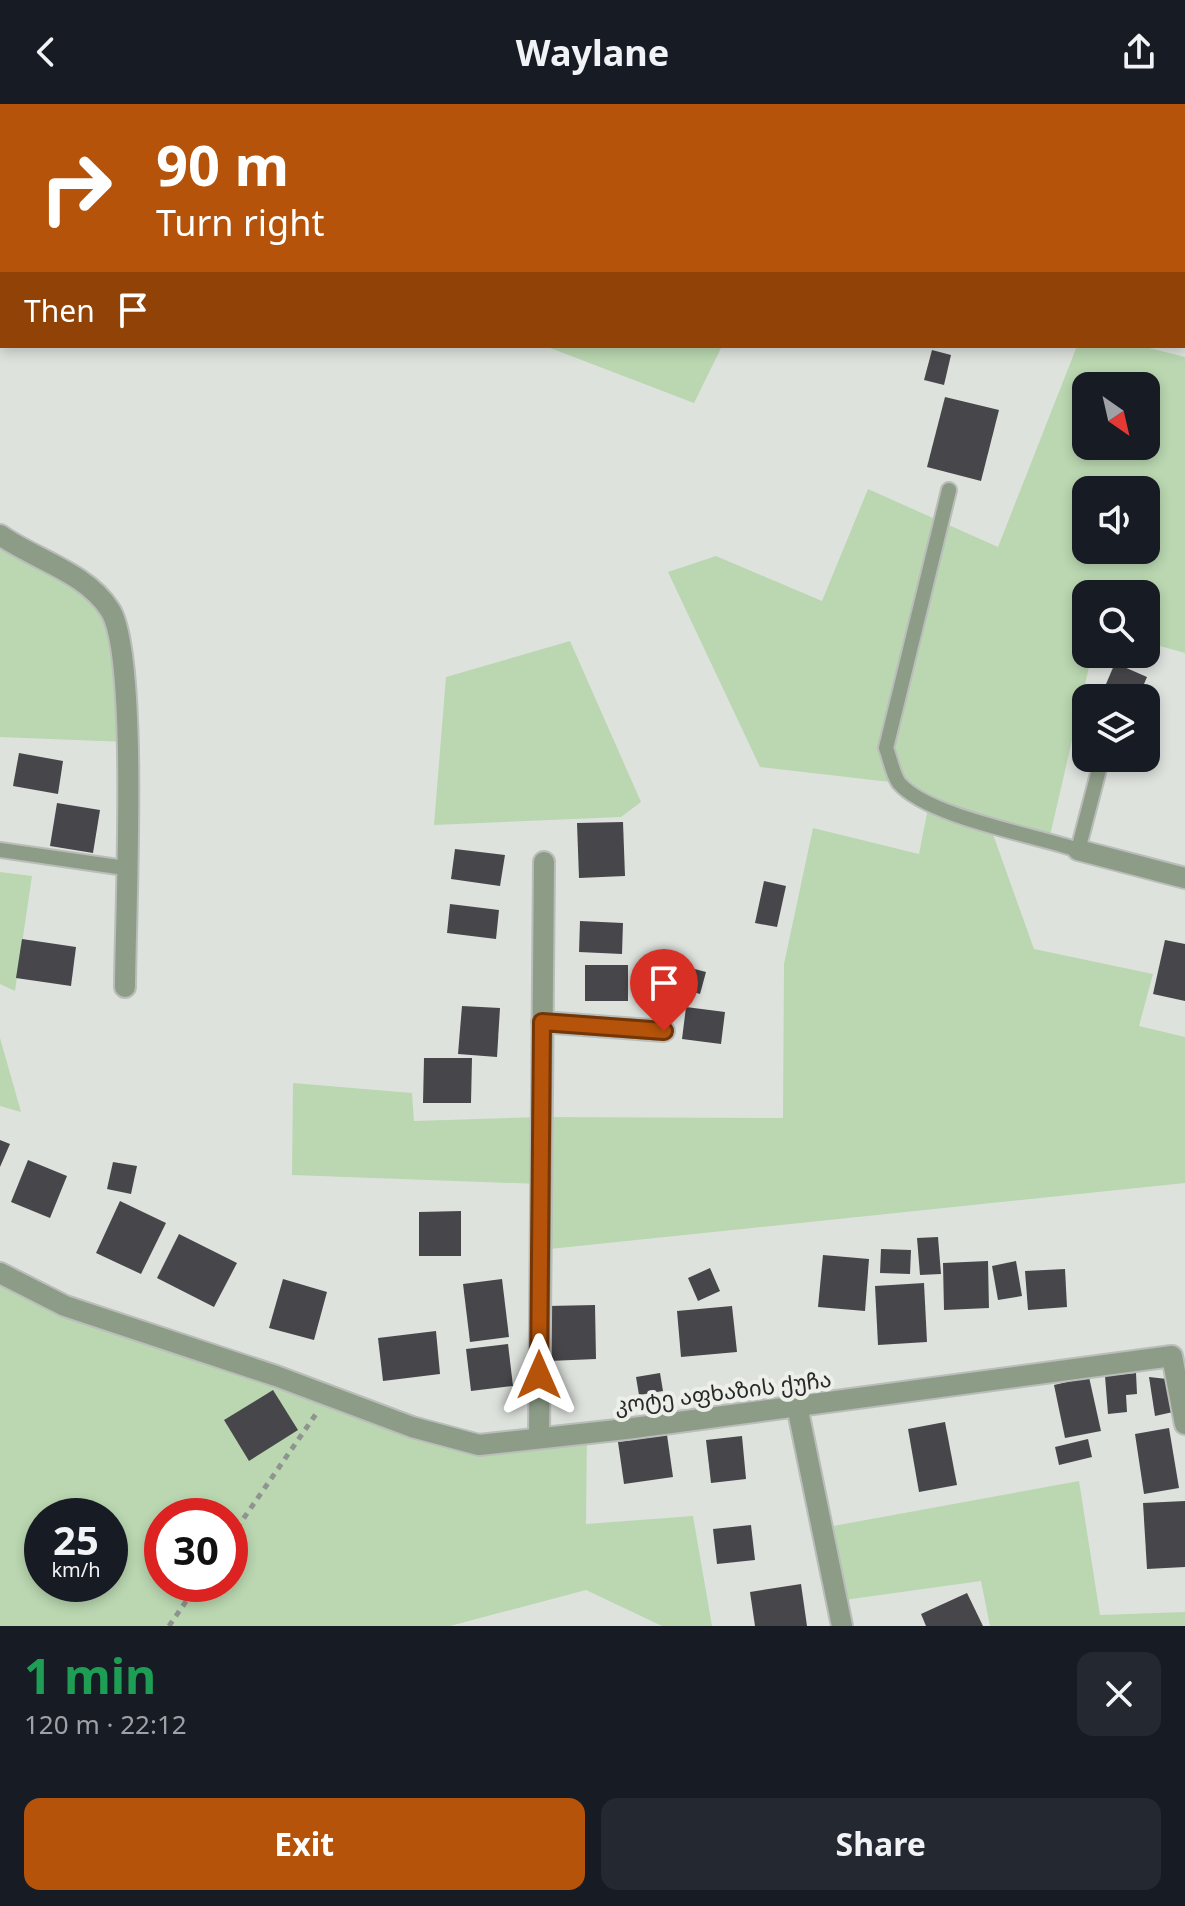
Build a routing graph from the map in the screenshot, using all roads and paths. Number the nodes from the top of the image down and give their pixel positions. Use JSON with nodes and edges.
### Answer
{"nodes":[{"id":1,"x":949,"y":490,"type":"dead end"},
{"id":2,"x":0,"y":535,"type":"edge"},
{"id":3,"x":1098,"y":772,"type":"edge"},
{"id":4,"x":0,"y":850,"type":"edge"},
{"id":5,"x":1078,"y":850,"type":"junction"},
{"id":6,"x":544,"y":862,"type":"dead end"},
{"id":7,"x":125,"y":868,"type":"junction"},
{"id":8,"x":1185,"y":878,"type":"edge"},
{"id":9,"x":125,"y":987,"type":"dead end"},
{"id":10,"x":542,"y":1022,"type":"junction"},
{"id":11,"x":664,"y":1031,"type":"dead end"},
{"id":12,"x":0,"y":1273,"type":"edge"},
{"id":13,"x":329,"y":1396,"type":"junction"},
{"id":14,"x":797,"y":1406,"type":"junction"},
{"id":15,"x":1185,"y":1424,"type":"edge"},
{"id":16,"x":539,"y":1438,"type":"junction"},
{"id":17,"x":248,"y":1512,"type":"edge"},
{"id":18,"x":186,"y":1602,"type":"edge"},
{"id":19,"x":169,"y":1626,"type":"edge"},
{"id":20,"x":842,"y":1626,"type":"edge"}],
"edges":[{"from":1,"to":5,"type":"lane"},
{"from":2,"to":7,"type":"street"},
{"from":3,"to":5,"type":"lane"},
{"from":4,"to":7,"type":"lane"},
{"from":5,"to":8,"type":"street"},
{"from":6,"to":10,"type":"street"},
{"from":7,"to":9,"type":"street"},
{"from":10,"to":11,"type":"street"},
{"from":10,"to":16,"type":"street"},
{"from":12,"to":13,"type":"street","name":"კოტე აფხაზის ქუჩა"},
{"from":13,"to":16,"type":"street","name":"კოტე აფხაზის ქუჩა"},
{"from":13,"to":17,"type":"path"},
{"from":14,"to":15,"type":"street","name":"კოტე აფხაზის ქუჩა"},
{"from":14,"to":16,"type":"street","name":"კოტე აფხაზის ქუჩა"},
{"from":14,"to":20,"type":"street"},
{"from":18,"to":19,"type":"path"}]}
